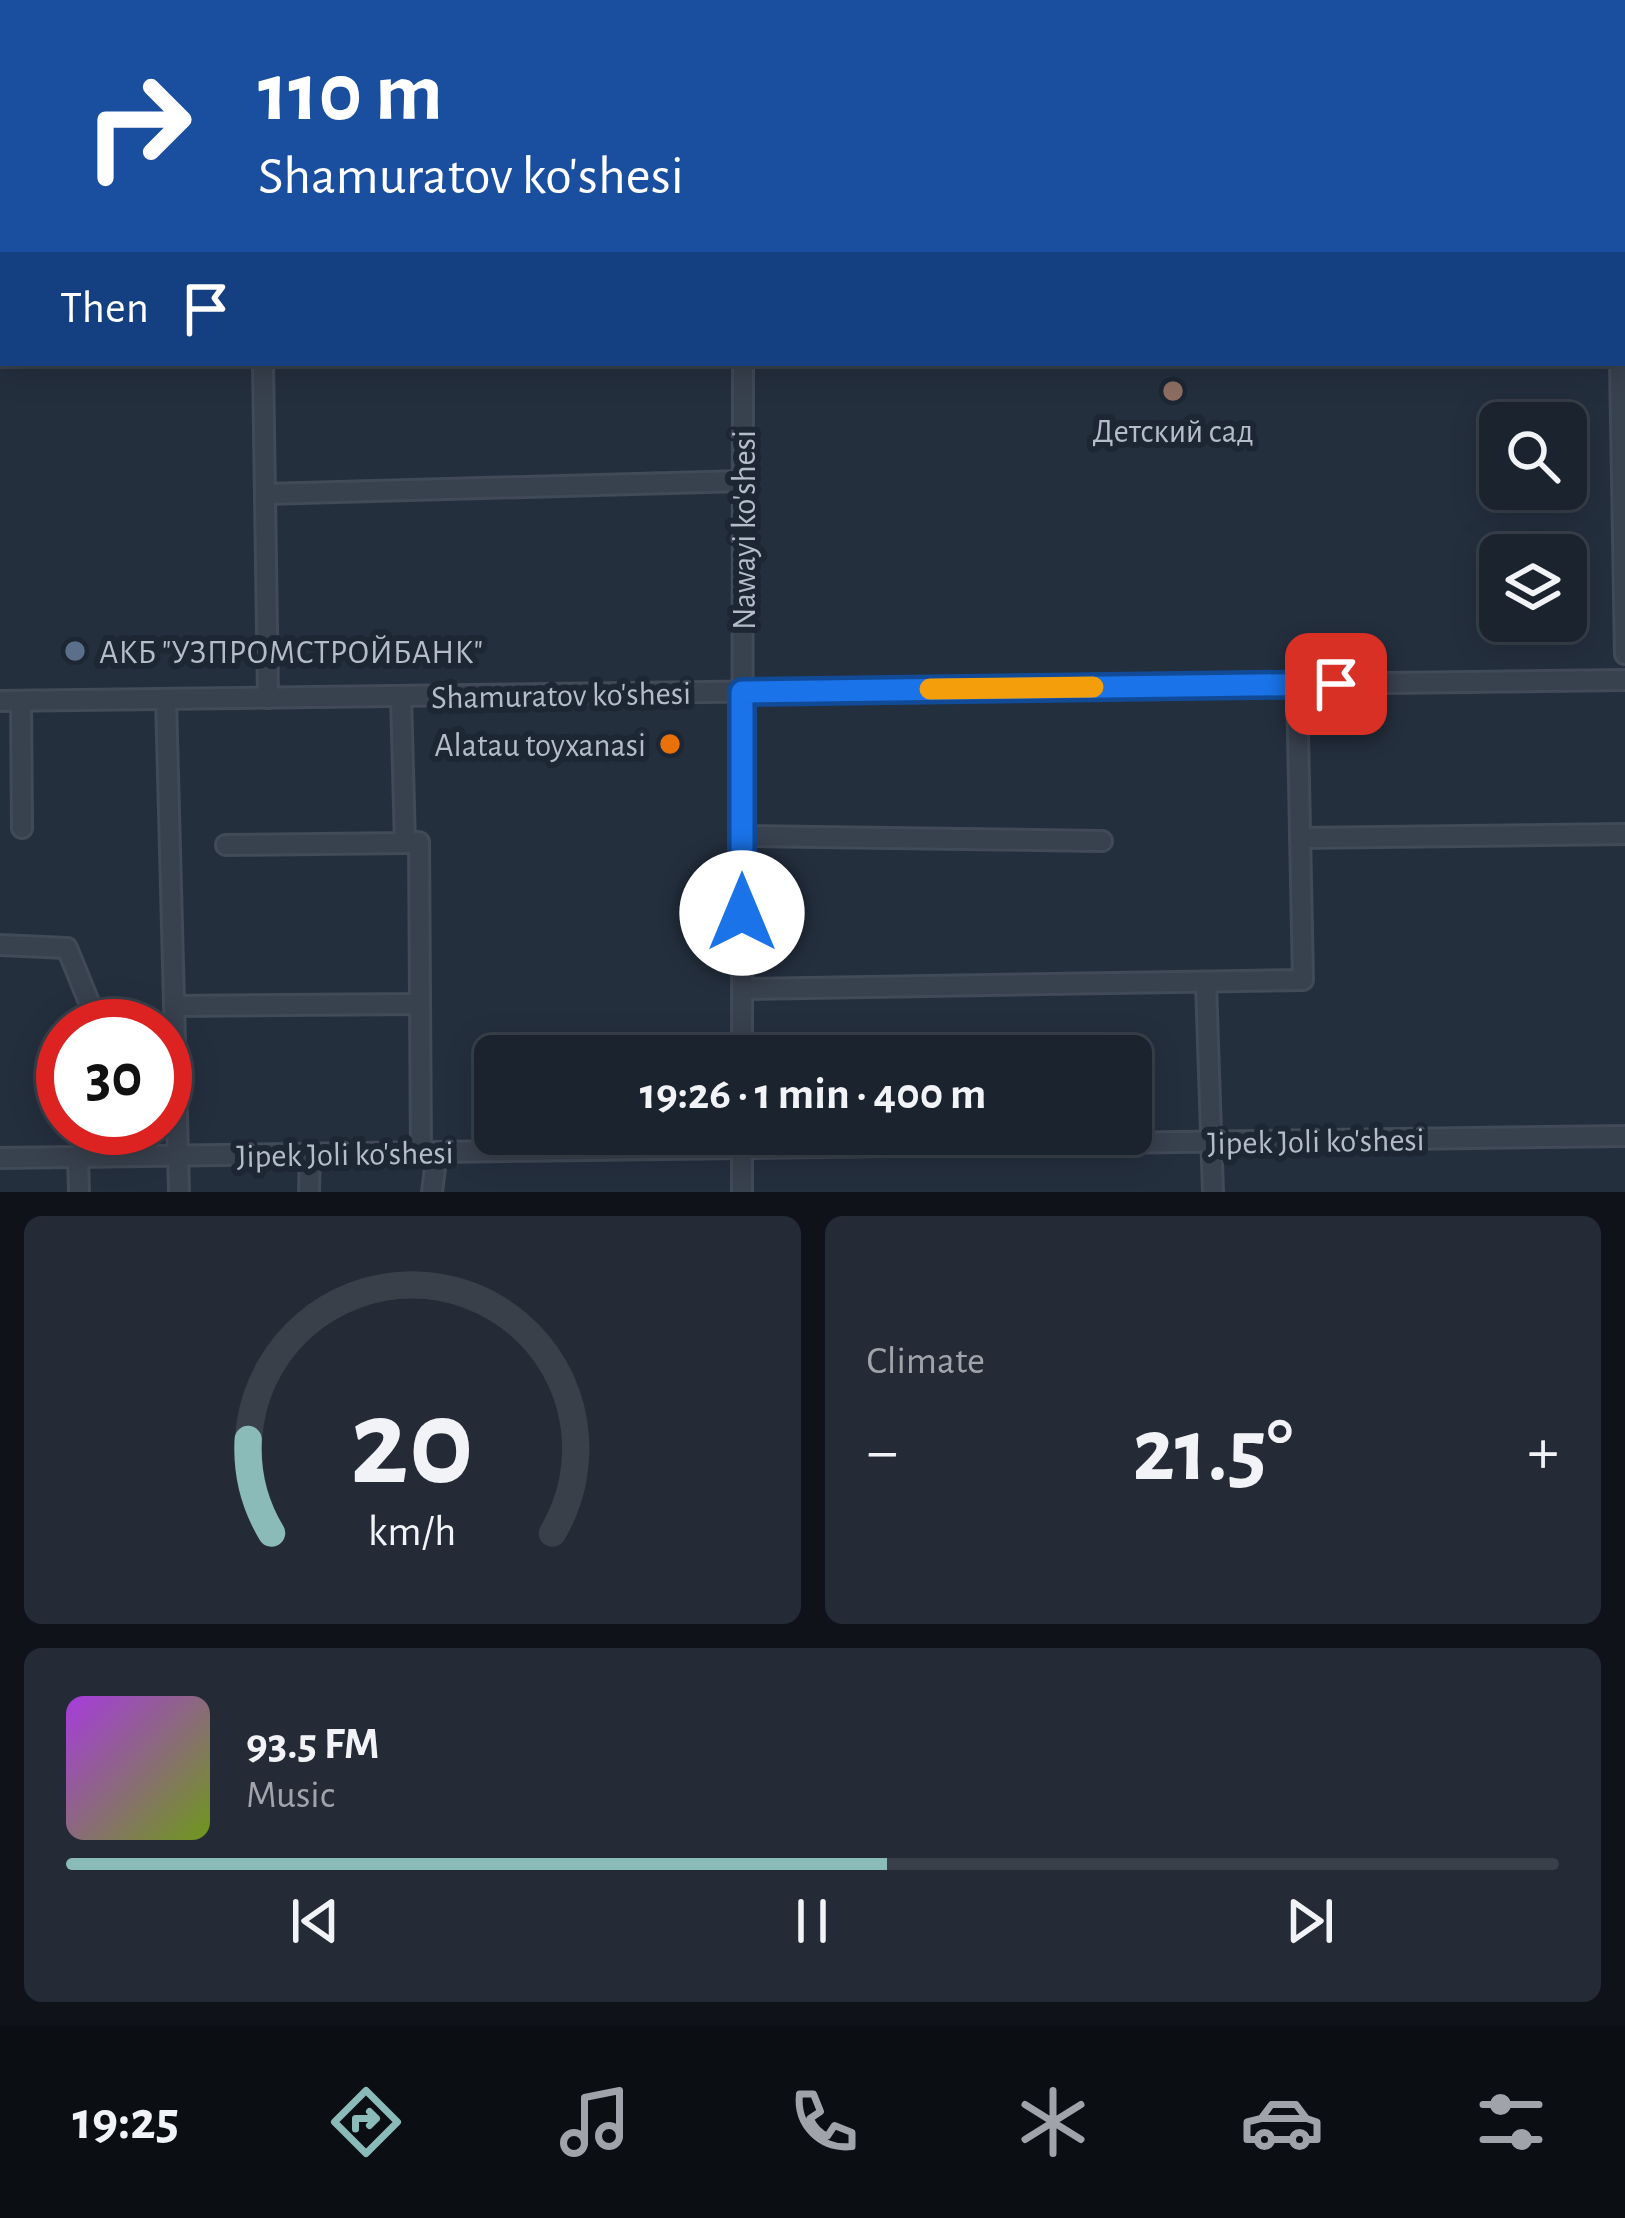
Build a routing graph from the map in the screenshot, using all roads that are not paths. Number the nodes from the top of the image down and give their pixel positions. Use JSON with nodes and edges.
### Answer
{"nodes":[{"id":1,"x":263,"y":366,"type":"edge"},
{"id":2,"x":743,"y":366,"type":"edge"},
{"id":3,"x":1620,"y":366,"type":"edge"},
{"id":4,"x":743,"y":482,"type":"junction"},
{"id":5,"x":266,"y":494,"type":"junction"},
{"id":6,"x":1625,"y":654,"type":"edge"},
{"id":7,"x":1625,"y":680,"type":"edge"},
{"id":8,"x":1298,"y":684,"type":"junction"},
{"id":9,"x":742,"y":692,"type":"junction"},
{"id":10,"x":401,"y":696,"type":"junction"},
{"id":11,"x":268,"y":698,"type":"junction"},
{"id":12,"x":166,"y":699,"type":"junction"},
{"id":13,"x":0,"y":701,"type":"edge"},
{"id":14,"x":21,"y":701,"type":"junction"},
{"id":15,"x":22,"y":828,"type":"dead end"},
{"id":16,"x":1625,"y":834,"type":"edge"},
{"id":17,"x":742,"y":836,"type":"junction"},
{"id":18,"x":1300,"y":838,"type":"junction"},
{"id":19,"x":1102,"y":841,"type":"dead end"},
{"id":20,"x":405,"y":843,"type":"junction"},
{"id":21,"x":226,"y":845,"type":"dead end"},
{"id":22,"x":0,"y":945,"type":"edge"},
{"id":23,"x":1206,"y":984,"type":"junction"},
{"id":24,"x":742,"y":989,"type":"junction"},
{"id":25,"x":88,"y":999,"type":"edge"},
{"id":26,"x":174,"y":999,"type":"edge"},
{"id":27,"x":420,"y":1004,"type":"junction"},
{"id":28,"x":192,"y":1006,"type":"edge"},
{"id":29,"x":742,"y":1035,"type":"edge"},
{"id":30,"x":1625,"y":1136,"type":"edge"},
{"id":31,"x":1152,"y":1142,"type":"edge"},
{"id":32,"x":1211,"y":1142,"type":"junction"},
{"id":33,"x":474,"y":1150,"type":"edge"},
{"id":34,"x":429,"y":1152,"type":"junction"},
{"id":35,"x":310,"y":1154,"type":"junction"},
{"id":36,"x":742,"y":1155,"type":"edge"},
{"id":37,"x":179,"y":1156,"type":"junction"},
{"id":38,"x":79,"y":1157,"type":"junction"},
{"id":39,"x":0,"y":1158,"type":"edge"},
{"id":40,"x":79,"y":1192,"type":"edge"},
{"id":41,"x":178,"y":1192,"type":"edge"},
{"id":42,"x":309,"y":1192,"type":"edge"},
{"id":43,"x":432,"y":1192,"type":"edge"},
{"id":44,"x":742,"y":1192,"type":"edge"},
{"id":45,"x":1213,"y":1192,"type":"edge"}],
"edges":[{"from":1,"to":5,"type":"street"},
{"from":2,"to":4,"type":"street","name":"Nawayi ko'shesi"},
{"from":3,"to":6,"type":"street"},
{"from":4,"to":5,"type":"street"},
{"from":4,"to":9,"type":"street","name":"Nawayi ko'shesi"},
{"from":5,"to":11,"type":"street"},
{"from":7,"to":8,"type":"street","name":"Shamuratov ko'shesi"},
{"from":8,"to":9,"type":"street","name":"Shamuratov ko'shesi"},
{"from":8,"to":18,"type":"street"},
{"from":9,"to":10,"type":"street","name":"Shamuratov ko'shesi"},
{"from":9,"to":17,"type":"street","name":"Nawayi ko'shesi"},
{"from":10,"to":11,"type":"street","name":"Shamuratov ko'shesi"},
{"from":10,"to":20,"type":"street"},
{"from":11,"to":12,"type":"street","name":"Shamuratov ko'shesi"},
{"from":12,"to":14,"type":"street","name":"Shamuratov ko'shesi"},
{"from":12,"to":26,"type":"street"},
{"from":13,"to":14,"type":"street","name":"Shamuratov ko'shesi"},
{"from":14,"to":15,"type":"street"},
{"from":16,"to":18,"type":"street"},
{"from":17,"to":19,"type":"street"},
{"from":17,"to":24,"type":"street","name":"Nawayi ko'shesi"},
{"from":18,"to":23,"type":"street"},
{"from":20,"to":21,"type":"street"},
{"from":20,"to":27,"type":"street"},
{"from":22,"to":25,"type":"street"},
{"from":23,"to":24,"type":"street"},
{"from":23,"to":32,"type":"street"},
{"from":24,"to":29,"type":"street","name":"Nawayi ko'shesi"},
{"from":27,"to":28,"type":"street"},
{"from":27,"to":34,"type":"street"},
{"from":30,"to":32,"type":"street","name":"Jipek Joli ko'shesi"},
{"from":31,"to":32,"type":"street","name":"Jipek Joli ko'shesi"},
{"from":32,"to":45,"type":"street"},
{"from":33,"to":34,"type":"street","name":"Jipek Joli ko'shesi"},
{"from":34,"to":35,"type":"street","name":"Jipek Joli ko'shesi"},
{"from":34,"to":43,"type":"street"},
{"from":35,"to":37,"type":"street","name":"Jipek Joli ko'shesi"},
{"from":35,"to":42,"type":"street"},
{"from":36,"to":44,"type":"street"},
{"from":37,"to":38,"type":"street","name":"Jipek Joli ko'shesi"},
{"from":37,"to":41,"type":"street"},
{"from":38,"to":39,"type":"street","name":"Jipek Joli ko'shesi"},
{"from":38,"to":40,"type":"street"}]}
